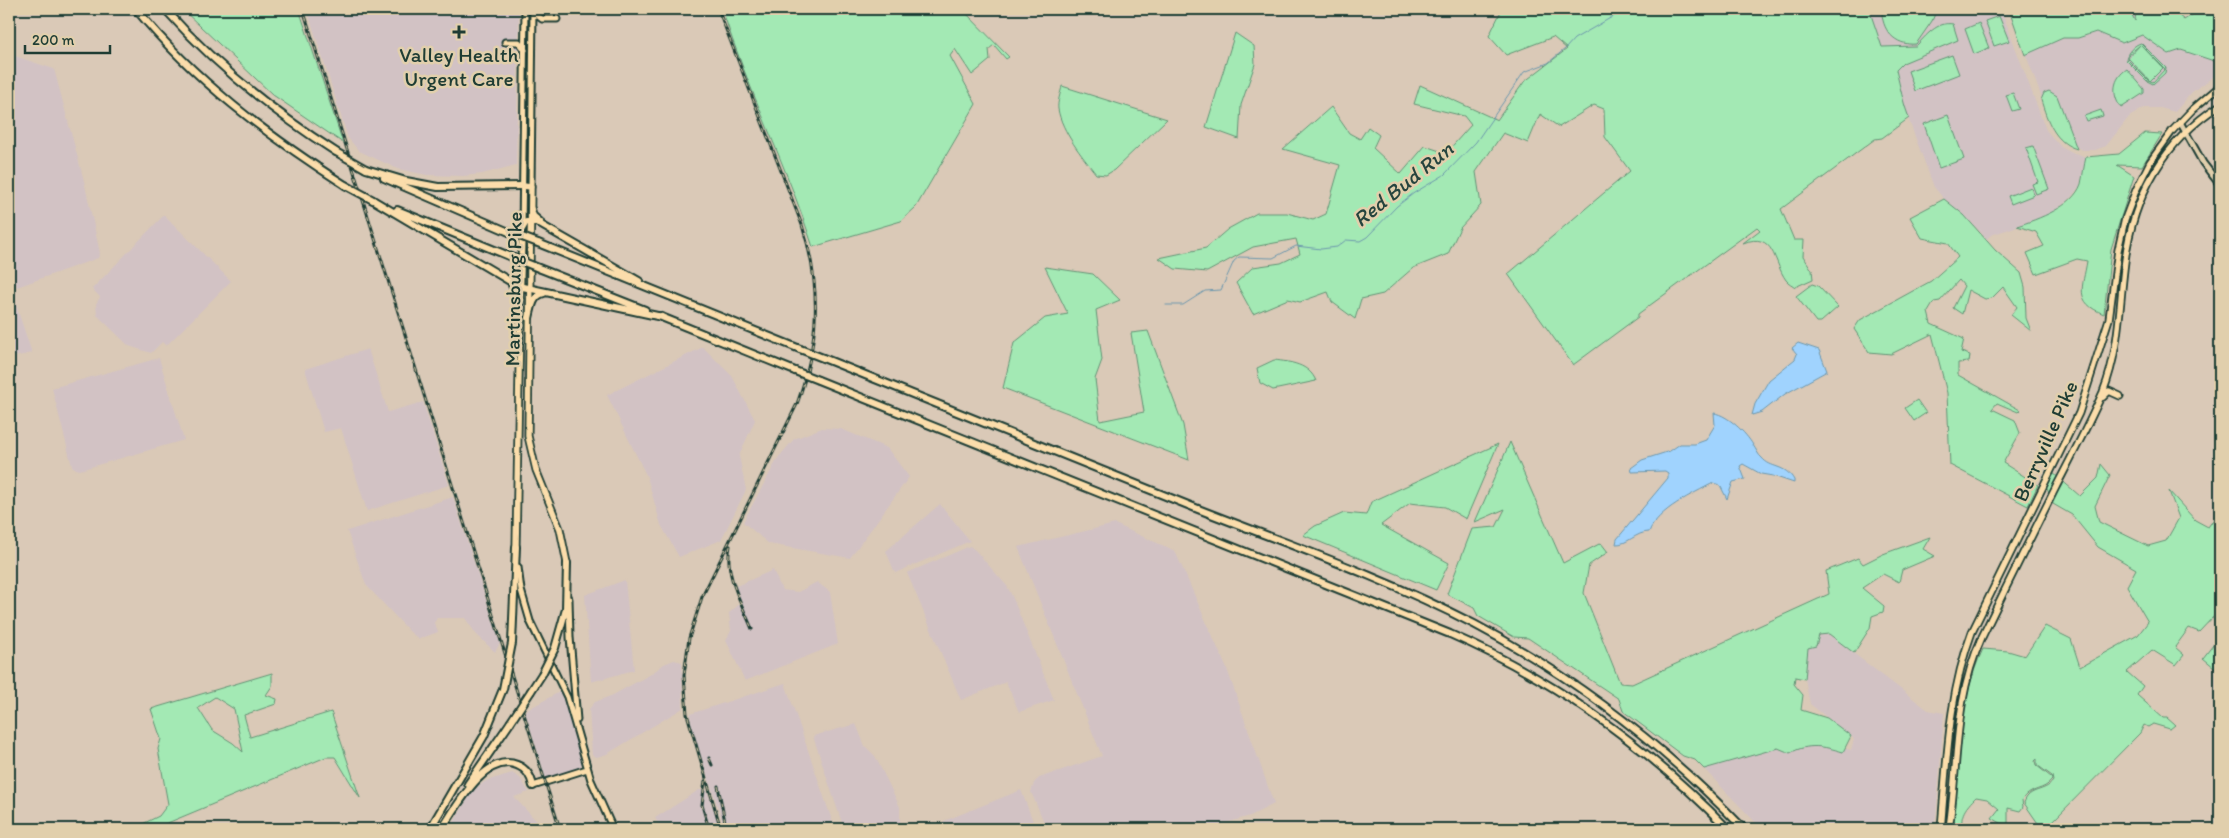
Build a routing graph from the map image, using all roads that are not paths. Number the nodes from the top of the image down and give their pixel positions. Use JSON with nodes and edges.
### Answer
{"nodes":[{"id":1,"x":136,"y":9,"type":"edge"},
{"id":2,"x":164,"y":9,"type":"edge"},
{"id":3,"x":524,"y":9,"type":"edge"},
{"id":4,"x":533,"y":10,"type":"edge"},
{"id":5,"x":557,"y":19,"type":"dead end"},
{"id":6,"x":505,"y":42,"type":"dead end"},
{"id":7,"x":525,"y":52,"type":"junction"},
{"id":8,"x":2220,"y":86,"type":"edge"},
{"id":9,"x":2220,"y":105,"type":"edge"},
{"id":10,"x":2180,"y":122,"type":"junction"},
{"id":11,"x":2185,"y":131,"type":"junction"},
{"id":12,"x":366,"y":168,"type":"junction"},
{"id":13,"x":2220,"y":185,"type":"edge"},
{"id":14,"x":522,"y":186,"type":"junction"},
{"id":15,"x":531,"y":187,"type":"junction"},
{"id":16,"x":373,"y":200,"type":"junction"},
{"id":17,"x":531,"y":209,"type":"junction"},
{"id":18,"x":530,"y":221,"type":"junction"},
{"id":19,"x":522,"y":229,"type":"junction"},
{"id":20,"x":549,"y":229,"type":"junction"},
{"id":21,"x":507,"y":281,"type":"junction"},
{"id":22,"x":520,"y":287,"type":"junction"},
{"id":23,"x":530,"y":290,"type":"junction"},
{"id":24,"x":547,"y":293,"type":"junction"},
{"id":25,"x":669,"y":296,"type":"junction"},
{"id":26,"x":662,"y":317,"type":"junction"},
{"id":27,"x":529,"y":318,"type":"junction"},
{"id":28,"x":520,"y":320,"type":"junction"},
{"id":29,"x":2120,"y":396,"type":"dead end"},
{"id":30,"x":2095,"y":409,"type":"junction"},
{"id":31,"x":516,"y":547,"type":"junction"},
{"id":32,"x":567,"y":564,"type":"junction"},
{"id":33,"x":579,"y":736,"type":"junction"},
{"id":34,"x":587,"y":769,"type":"junction"},
{"id":35,"x":533,"y":786,"type":"joint"},
{"id":36,"x":430,"y":829,"type":"edge"},
{"id":37,"x":441,"y":829,"type":"edge"},
{"id":38,"x":613,"y":829,"type":"edge"},
{"id":39,"x":1727,"y":829,"type":"edge"},
{"id":40,"x":1745,"y":829,"type":"edge"},
{"id":41,"x":1941,"y":829,"type":"edge"},
{"id":42,"x":1949,"y":829,"type":"edge"}],
"edges":[{"from":1,"to":16,"type":"highway","bridge":true},
{"from":2,"to":12,"type":"highway","bridge":true},
{"from":3,"to":7,"type":"main road","name":"Martinsburg Pike"},
{"from":4,"to":5,"type":"main road"},
{"from":4,"to":15,"type":"main road","name":"Martinsburg Pike"},
{"from":6,"to":7,"type":"main road"},
{"from":7,"to":14,"type":"main road","name":"Martinsburg Pike"},
{"from":8,"to":10,"type":"highway","name":"Berryville Pike"},
{"from":9,"to":11,"type":"highway","name":"Berryville Pike"},
{"from":10,"to":11,"type":"main road"},
{"from":10,"to":41,"type":"highway","name":"Berryville Pike"},
{"from":11,"to":13,"type":"main road"},
{"from":11,"to":30,"type":"highway","name":"Berryville Pike"},
{"from":12,"to":14,"type":"highway"},
{"from":12,"to":25,"type":"highway","bridge":true},
{"from":14,"to":15,"type":"highway"},
{"from":14,"to":19,"type":"main road","name":"Martinsburg Pike"},
{"from":15,"to":17,"type":"highway","name":"Martinsburg Pike"},
{"from":16,"to":21,"type":"highway"},
{"from":16,"to":26,"type":"highway","bridge":true},
{"from":17,"to":18,"type":"highway","name":"Martinsburg Pike"},
{"from":17,"to":20,"type":"highway"},
{"from":18,"to":19,"type":"highway"},
{"from":18,"to":20,"type":"highway"},
{"from":18,"to":23,"type":"highway","name":"Martinsburg Pike"},
{"from":19,"to":22,"type":"highway","name":"Martinsburg Pike"},
{"from":20,"to":25,"type":"highway"},
{"from":21,"to":22,"type":"highway"},
{"from":21,"to":28,"type":"highway"},
{"from":22,"to":23,"type":"highway"},
{"from":22,"to":28,"type":"highway","name":"Martinsburg Pike"},
{"from":23,"to":24,"type":"highway"},
{"from":23,"to":27,"type":"highway","name":"Martinsburg Pike"},
{"from":24,"to":26,"type":"highway"},
{"from":24,"to":27,"type":"highway"},
{"from":25,"to":40,"type":"highway","bridge":true},
{"from":26,"to":39,"type":"highway","bridge":true},
{"from":27,"to":32,"type":"highway","name":"Martinsburg Pike"},
{"from":28,"to":31,"type":"highway","name":"Martinsburg Pike"},
{"from":29,"to":30,"type":"highway"},
{"from":30,"to":42,"type":"highway","name":"Berryville Pike"},
{"from":31,"to":33,"type":"main road"},
{"from":31,"to":36,"type":"highway","bridge":true},
{"from":32,"to":33,"type":"main road"},
{"from":32,"to":37,"type":"highway","bridge":true},
{"from":33,"to":34,"type":"main road"},
{"from":34,"to":35,"type":"main road"},
{"from":34,"to":38,"type":"main road"},
{"from":35,"to":37,"type":"highway"}]}
